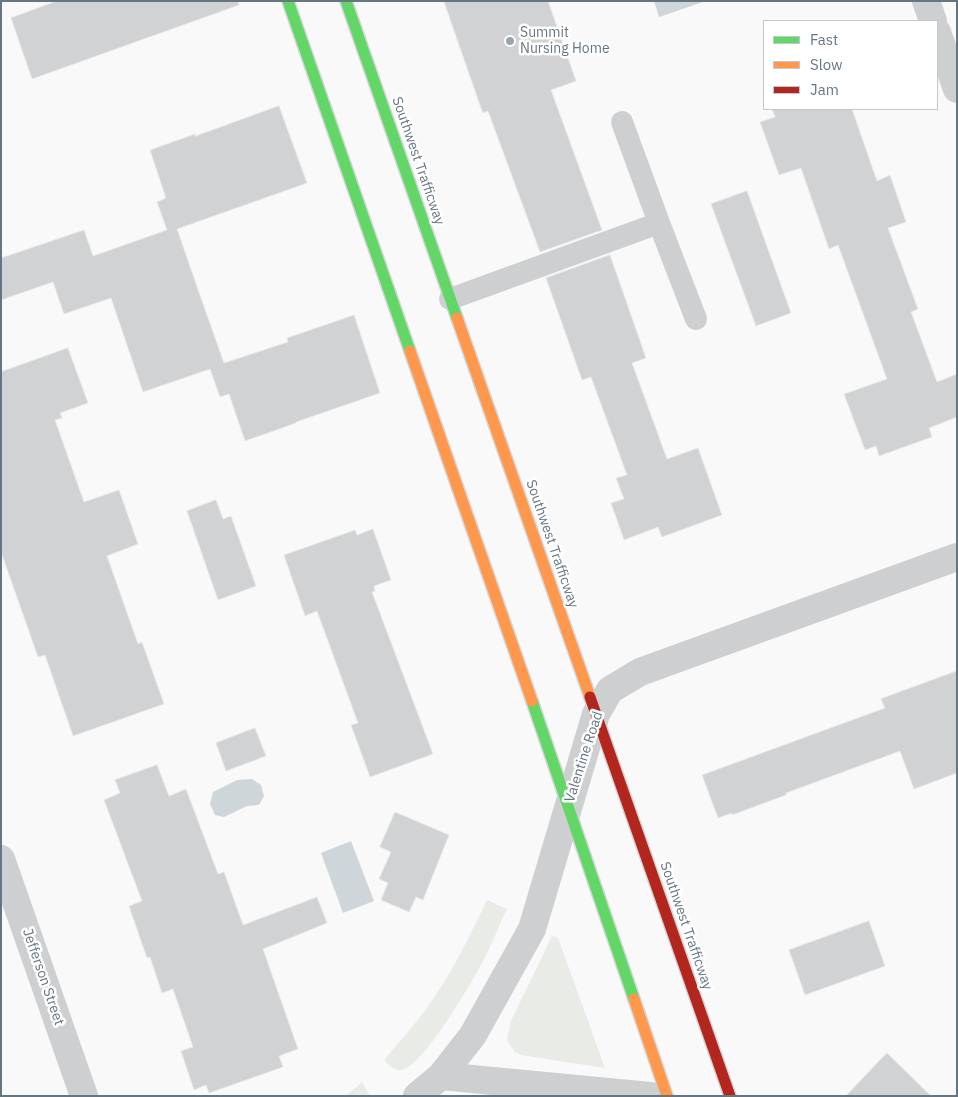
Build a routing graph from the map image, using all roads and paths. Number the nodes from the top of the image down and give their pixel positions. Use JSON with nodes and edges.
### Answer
{"nodes":[{"id":1,"x":288,"y":1,"type":"edge"},
{"id":2,"x":346,"y":1,"type":"edge"},
{"id":3,"x":926,"y":1,"type":"edge"},
{"id":4,"x":933,"y":20,"type":"edge"},
{"id":5,"x":938,"y":35,"type":"edge"},
{"id":6,"x":957,"y":89,"type":"edge"},
{"id":7,"x":622,"y":122,"type":"dead end"},
{"id":8,"x":659,"y":223,"type":"junction"},
{"id":9,"x":450,"y":299,"type":"junction"},
{"id":10,"x":696,"y":319,"type":"dead end"},
{"id":11,"x":957,"y":557,"type":"edge"},
{"id":12,"x":596,"y":714,"type":"junction"},
{"id":13,"x":567,"y":808,"type":"junction"},
{"id":14,"x":1,"y":859,"type":"edge"},
{"id":15,"x":441,"y":1076,"type":"junction"},
{"id":16,"x":84,"y":1096,"type":"edge"},
{"id":17,"x":416,"y":1096,"type":"edge"},
{"id":18,"x":650,"y":1096,"type":"edge"},
{"id":19,"x":667,"y":1096,"type":"edge"},
{"id":20,"x":730,"y":1096,"type":"edge"}],
"edges":[{"from":1,"to":13,"type":"main road"},
{"from":2,"to":9,"type":"main road","name":"Southwest Trafficway"},
{"from":3,"to":4,"type":"street"},
{"from":5,"to":6,"type":"street"},
{"from":7,"to":8,"type":"lane"},
{"from":8,"to":9,"type":"lane"},
{"from":8,"to":10,"type":"lane"},
{"from":9,"to":12,"type":"main road","name":"Southwest Trafficway"},
{"from":11,"to":12,"type":"street","name":"Valentine Road"},
{"from":12,"to":13,"type":"street","name":"Valentine Road"},
{"from":12,"to":20,"type":"main road","name":"Southwest Trafficway"},
{"from":13,"to":15,"type":"street","name":"Valentine Road"},
{"from":13,"to":19,"type":"main road"},
{"from":14,"to":16,"type":"street","name":"Jefferson Street"},
{"from":15,"to":17,"type":"street","name":"Valentine Road"},
{"from":15,"to":18,"type":"street"}]}
